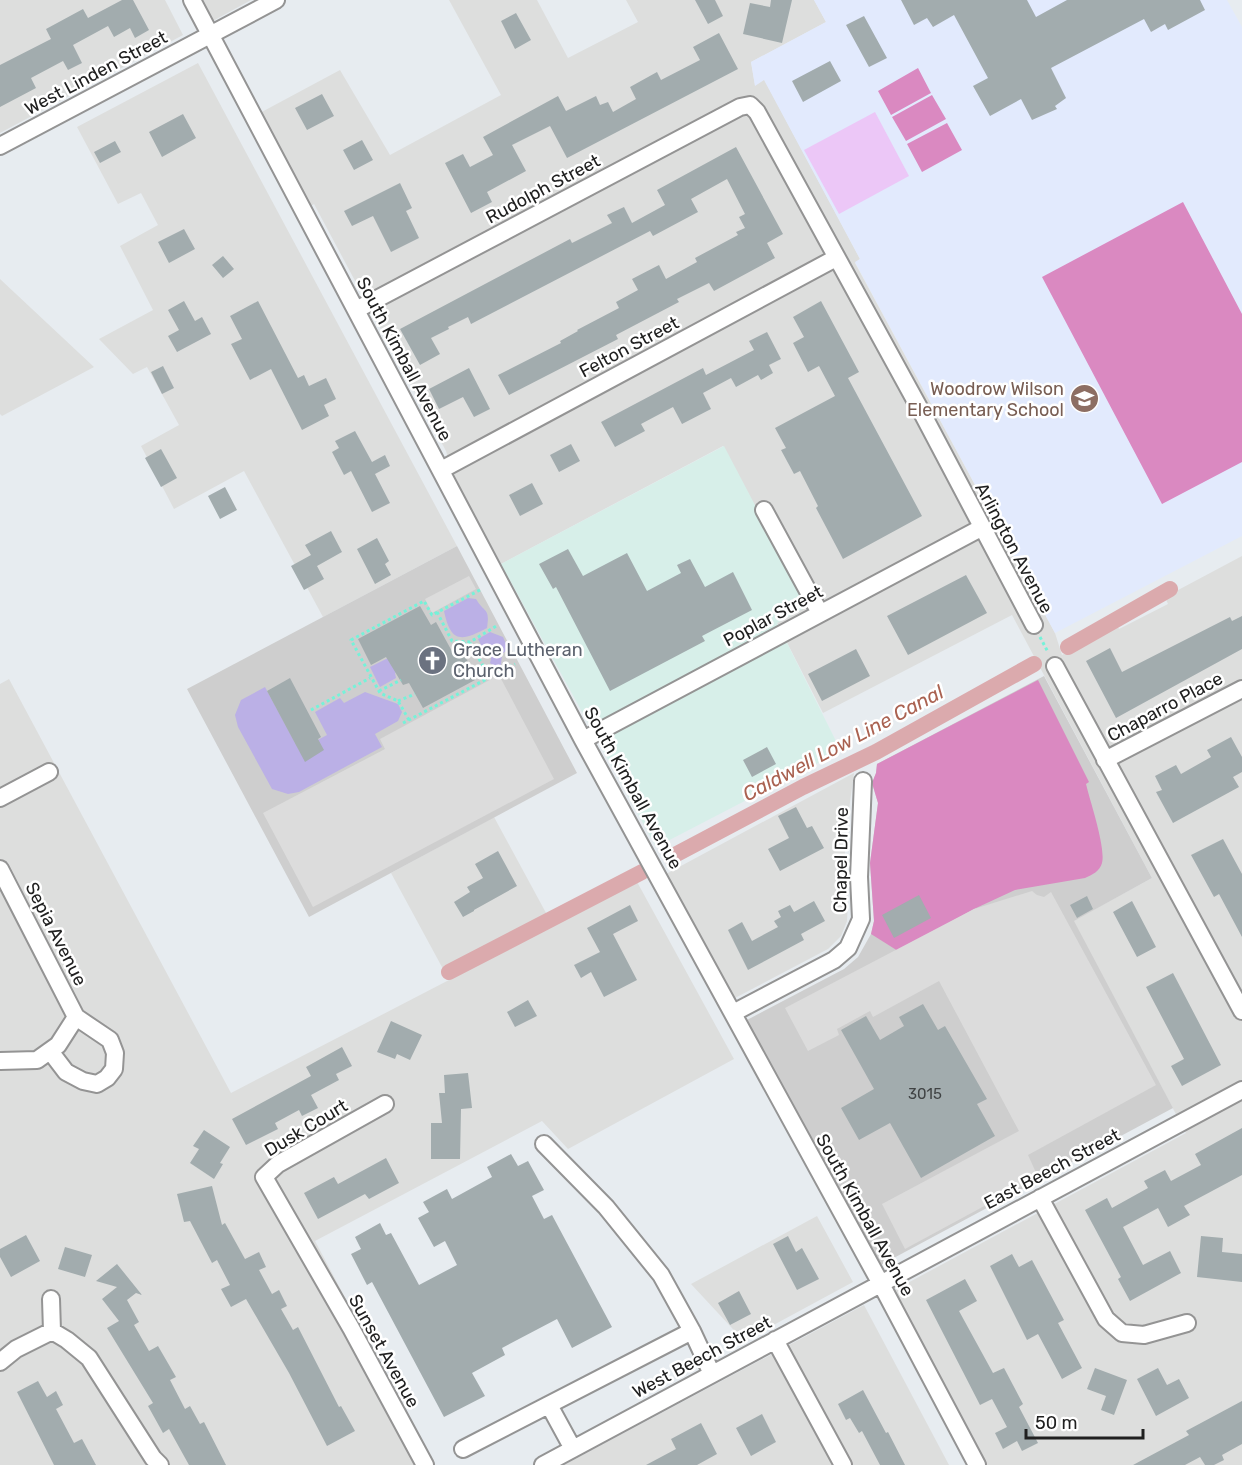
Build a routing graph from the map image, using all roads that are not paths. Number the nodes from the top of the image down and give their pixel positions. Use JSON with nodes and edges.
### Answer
{"nodes":[{"id":1,"x":192,"y":0,"type":"edge"},
{"id":2,"x":276,"y":0,"type":"edge"},
{"id":3,"x":211,"y":35,"type":"junction"},
{"id":4,"x":750,"y":105,"type":"joint"},
{"id":5,"x":0,"y":147,"type":"edge"},
{"id":6,"x":836,"y":258,"type":"junction"},
{"id":7,"x":356,"y":310,"type":"junction"},
{"id":8,"x":441,"y":470,"type":"junction"},
{"id":9,"x":764,"y":510,"type":"dead end"},
{"id":10,"x":981,"y":528,"type":"junction"},
{"id":11,"x":820,"y":613,"type":"junction"},
{"id":12,"x":1034,"y":625,"type":"road end"},
{"id":13,"x":1055,"y":666,"type":"road end"},
{"id":14,"x":1242,"y":689,"type":"edge"},
{"id":15,"x":583,"y":740,"type":"junction"},
{"id":16,"x":1105,"y":760,"type":"junction"},
{"id":17,"x":49,"y":772,"type":"dead end"},
{"id":18,"x":863,"y":781,"type":"dead end"},
{"id":19,"x":0,"y":798,"type":"edge"},
{"id":20,"x":0,"y":869,"type":"edge"},
{"id":21,"x":1242,"y":1011,"type":"edge"},
{"id":22,"x":733,"y":1013,"type":"junction"},
{"id":23,"x":76,"y":1017,"type":"junction"},
{"id":24,"x":50,"y":1051,"type":"junction"},
{"id":25,"x":0,"y":1061,"type":"edge"},
{"id":26,"x":1242,"y":1090,"type":"edge"},
{"id":27,"x":385,"y":1104,"type":"dead end"},
{"id":28,"x":544,"y":1144,"type":"dead end"},
{"id":29,"x":1040,"y":1198,"type":"junction"},
{"id":30,"x":308,"y":1256,"type":"joint"},
{"id":31,"x":881,"y":1284,"type":"junction"},
{"id":32,"x":51,"y":1299,"type":"dead end"},
{"id":33,"x":1187,"y":1323,"type":"dead end"},
{"id":34,"x":52,"y":1331,"type":"junction"},
{"id":35,"x":692,"y":1331,"type":"junction"},
{"id":36,"x":775,"y":1340,"type":"junction"},
{"id":37,"x":0,"y":1362,"type":"edge"},
{"id":38,"x":712,"y":1374,"type":"junction"},
{"id":39,"x":549,"y":1405,"type":"junction"},
{"id":40,"x":463,"y":1449,"type":"dead end"},
{"id":41,"x":573,"y":1449,"type":"junction"},
{"id":42,"x":160,"y":1465,"type":"edge"},
{"id":43,"x":425,"y":1465,"type":"edge"},
{"id":44,"x":543,"y":1465,"type":"edge"},
{"id":45,"x":843,"y":1465,"type":"edge"},
{"id":46,"x":977,"y":1465,"type":"edge"}],
"edges":[{"from":1,"to":3,"type":"street","name":"South Kimball Avenue"},
{"from":2,"to":3,"type":"street","name":"West Linden Street"},
{"from":3,"to":5,"type":"street","name":"West Linden Street"},
{"from":3,"to":7,"type":"street","name":"South Kimball Avenue"},
{"from":4,"to":6,"type":"street","name":"Arlington Avenue"},
{"from":4,"to":7,"type":"street","name":"Rudolph Street"},
{"from":6,"to":8,"type":"street","name":"Felton Street"},
{"from":6,"to":10,"type":"street","name":"Arlington Avenue"},
{"from":7,"to":8,"type":"street","name":"South Kimball Avenue"},
{"from":8,"to":15,"type":"street","name":"South Kimball Avenue"},
{"from":9,"to":11,"type":"street"},
{"from":10,"to":11,"type":"street","name":"Poplar Street"},
{"from":10,"to":12,"type":"street","name":"Arlington Avenue"},
{"from":11,"to":15,"type":"street","name":"Poplar Street"},
{"from":13,"to":16,"type":"street"},
{"from":14,"to":16,"type":"street","name":"Chaparro Place"},
{"from":15,"to":22,"type":"street","name":"South Kimball Avenue"},
{"from":16,"to":21,"type":"street"},
{"from":17,"to":19,"type":"street"},
{"from":18,"to":22,"type":"street","name":"Chapel Drive"},
{"from":20,"to":23,"type":"street","name":"Sepia Avenue"},
{"from":22,"to":31,"type":"street","name":"South Kimball Avenue"},
{"from":23,"to":24,"type":"street"},
{"from":23,"to":24,"type":"street"},
{"from":24,"to":25,"type":"street"},
{"from":26,"to":29,"type":"street","name":"East Beech Street"},
{"from":27,"to":30,"type":"street","name":"Dusk Court"},
{"from":28,"to":35,"type":"street"},
{"from":29,"to":31,"type":"street","name":"East Beech Street"},
{"from":29,"to":33,"type":"street"},
{"from":30,"to":43,"type":"street","name":"Sunset Avenue"},
{"from":31,"to":36,"type":"street","name":"West Beech Street"},
{"from":31,"to":46,"type":"street","name":"South Kimball Avenue"},
{"from":32,"to":34,"type":"street"},
{"from":34,"to":37,"type":"street"},
{"from":34,"to":42,"type":"street"},
{"from":35,"to":38,"type":"street"},
{"from":35,"to":39,"type":"street"},
{"from":36,"to":38,"type":"street","name":"West Beech Street"},
{"from":36,"to":45,"type":"street"},
{"from":38,"to":41,"type":"street","name":"West Beech Street"},
{"from":39,"to":40,"type":"street"},
{"from":39,"to":41,"type":"street"},
{"from":41,"to":44,"type":"street","name":"West Beech Street"}]}
